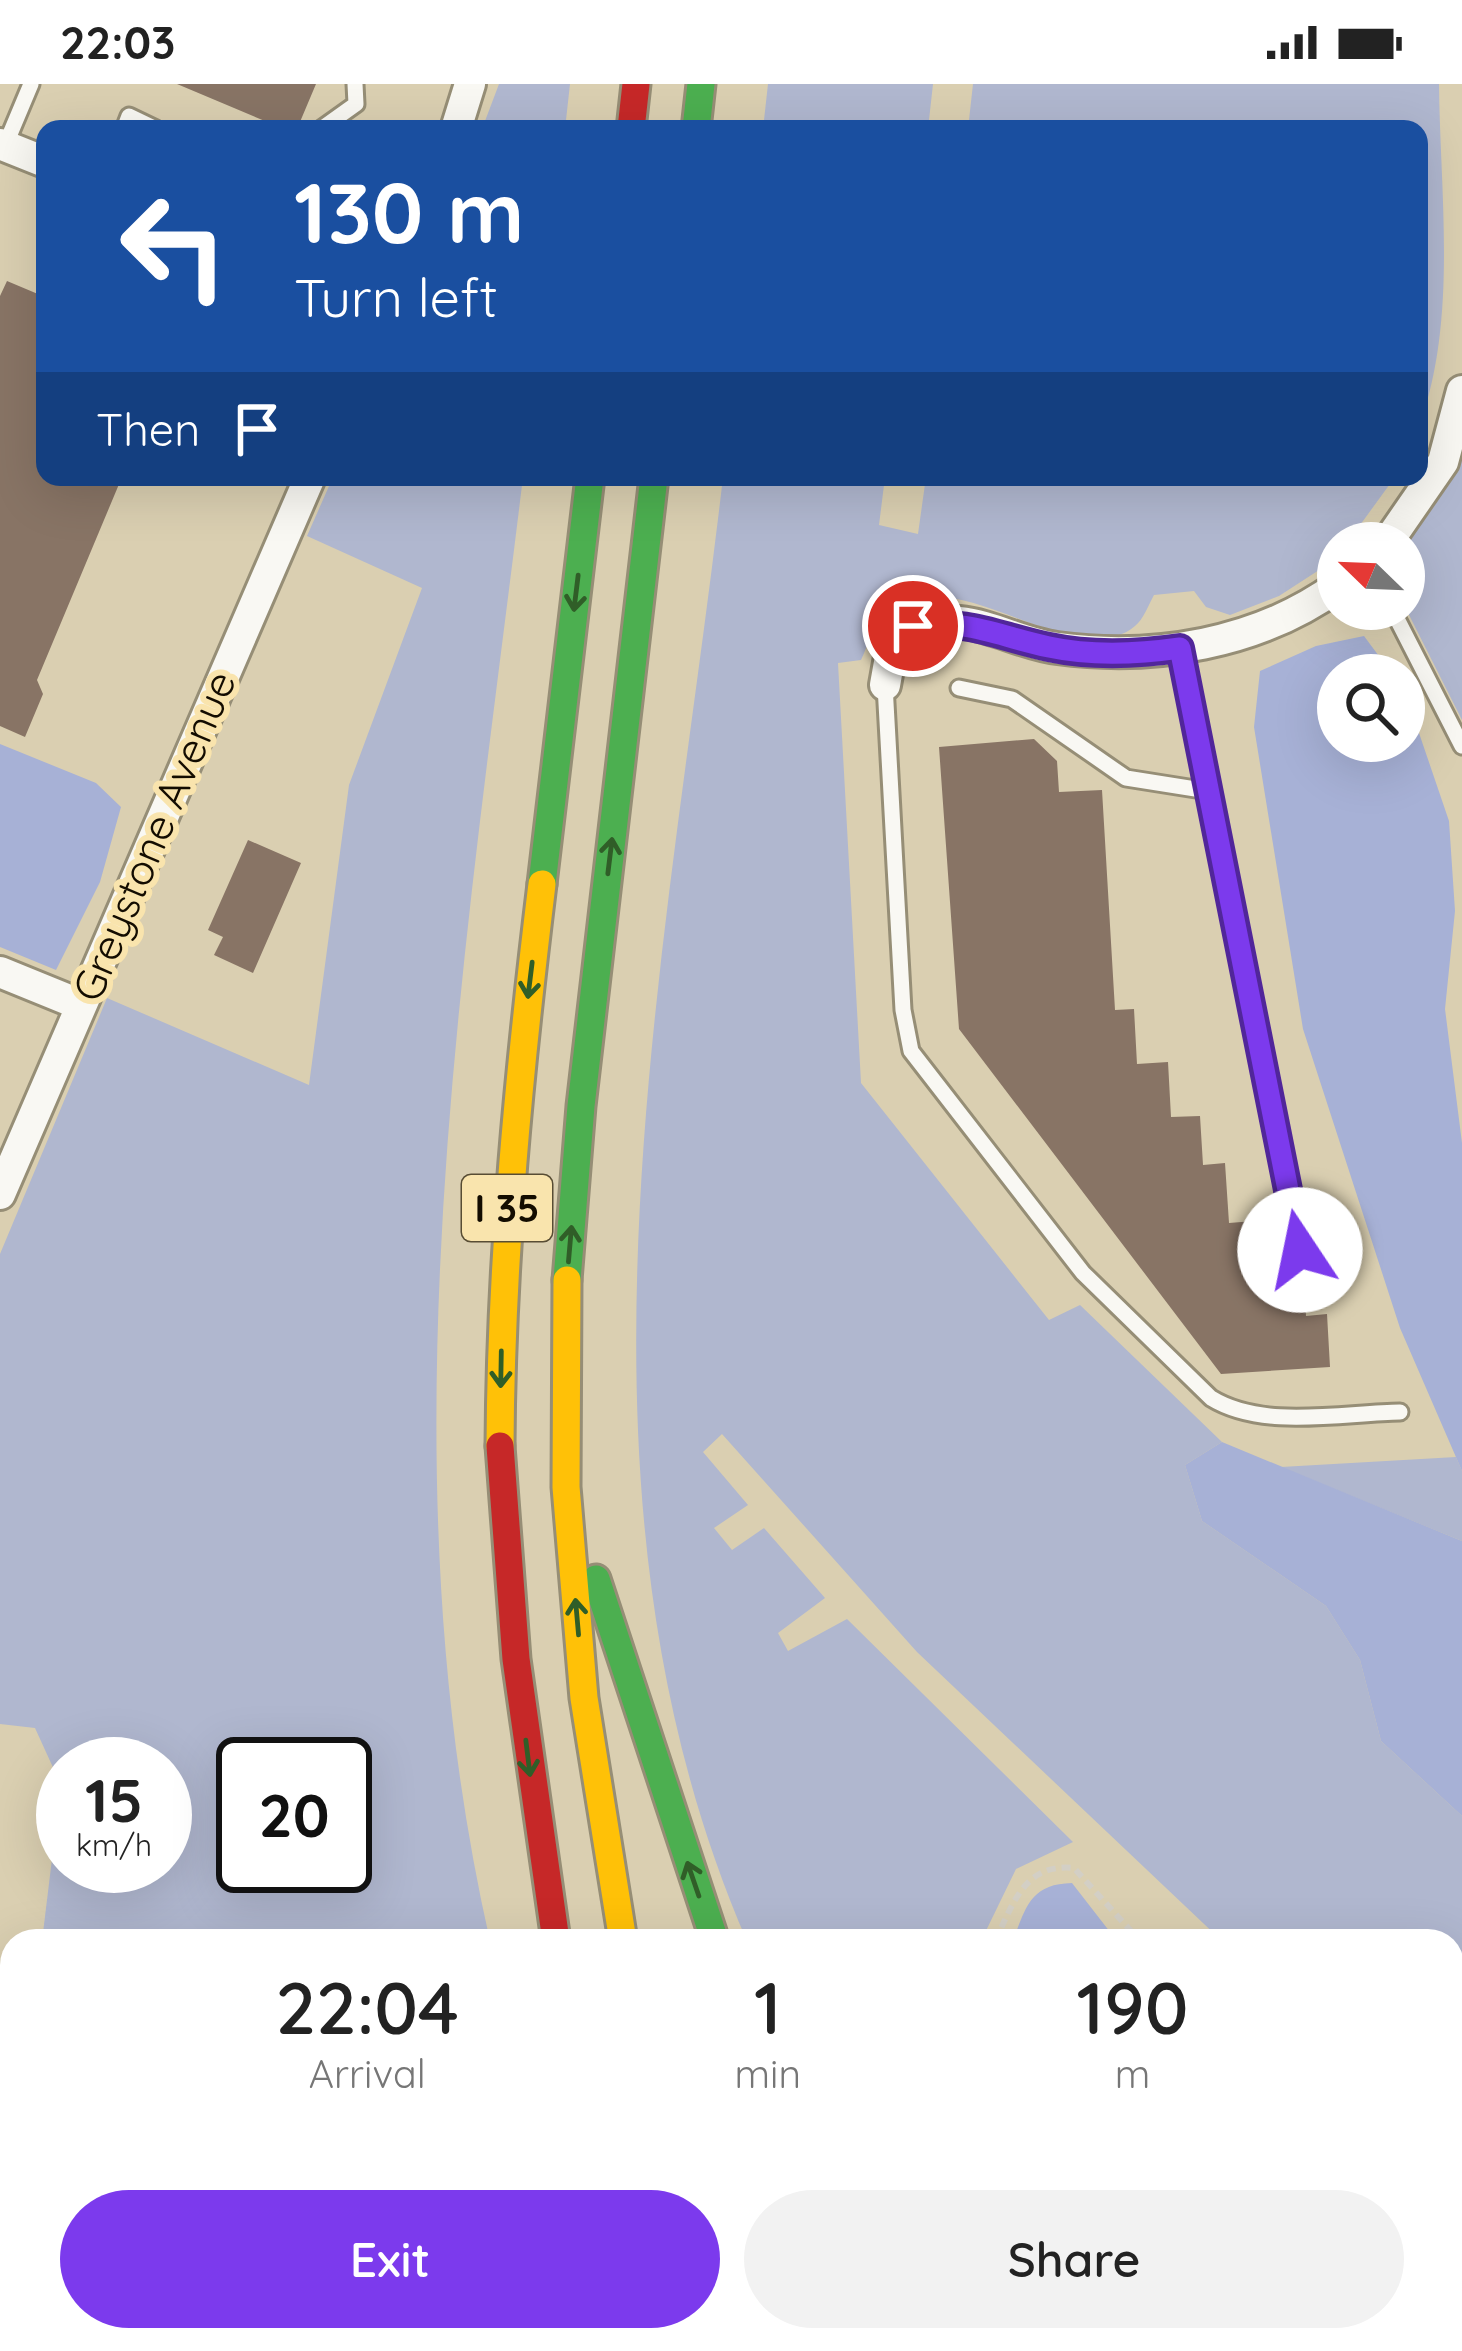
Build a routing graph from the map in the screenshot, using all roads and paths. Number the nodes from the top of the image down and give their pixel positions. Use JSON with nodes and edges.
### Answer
{"nodes":[{"id":1,"x":32,"y":84,"type":"edge"},
{"id":2,"x":355,"y":84,"type":"edge"},
{"id":3,"x":470,"y":84,"type":"edge"},
{"id":4,"x":636,"y":84,"type":"edge"},
{"id":5,"x":701,"y":84,"type":"edge"},
{"id":6,"x":333,"y":120,"type":"edge"},
{"id":7,"x":459,"y":120,"type":"edge"},
{"id":8,"x":632,"y":120,"type":"edge"},
{"id":9,"x":697,"y":120,"type":"edge"},
{"id":10,"x":3,"y":145,"type":"edge"},
{"id":11,"x":36,"y":159,"type":"edge"},
{"id":12,"x":1462,"y":391,"type":"edge"},
{"id":13,"x":1428,"y":485,"type":"edge"},
{"id":14,"x":306,"y":486,"type":"edge"},
{"id":15,"x":589,"y":486,"type":"edge"},
{"id":16,"x":653,"y":486,"type":"edge"},
{"id":17,"x":1427,"y":486,"type":"edge"},
{"id":18,"x":1402,"y":522,"type":"edge"},
{"id":19,"x":1317,"y":601,"type":"edge"},
{"id":20,"x":1403,"y":630,"type":"edge"},
{"id":21,"x":1180,"y":648,"type":"junction"},
{"id":22,"x":885,"y":686,"type":"joint"},
{"id":23,"x":959,"y":688,"type":"dead end"},
{"id":24,"x":1462,"y":746,"type":"edge"},
{"id":25,"x":1208,"y":791,"type":"junction"},
{"id":26,"x":0,"y":972,"type":"edge"},
{"id":27,"x":81,"y":1005,"type":"junction"},
{"id":28,"x":0,"y":1194,"type":"edge"},
{"id":29,"x":1300,"y":1250,"type":"dead end"},
{"id":30,"x":1400,"y":1412,"type":"dead end"},
{"id":31,"x":566,"y":1486,"type":"junction"},
{"id":32,"x":554,"y":1929,"type":"edge"},
{"id":33,"x":620,"y":1929,"type":"edge"},
{"id":34,"x":712,"y":1929,"type":"edge"},
{"id":35,"x":1001,"y":1929,"type":"edge"},
{"id":36,"x":1129,"y":1929,"type":"edge"}],
"edges":[{"from":1,"to":10,"type":"lane"},
{"from":2,"to":6,"type":"lane"},
{"from":3,"to":7,"type":"street"},
{"from":4,"to":8,"type":"highway"},
{"from":5,"to":9,"type":"highway"},
{"from":10,"to":11,"type":"street"},
{"from":12,"to":13,"type":"street"},
{"from":14,"to":27,"type":"street","name":"Greystone Avenue"},
{"from":15,"to":32,"type":"highway","number":"I 35","one_way":true},
{"from":31,"to":16,"type":"highway","number":"I 35","one_way":true},
{"from":17,"to":18,"type":"street"},
{"from":19,"to":21,"type":"street"},
{"from":20,"to":24,"type":"lane"},
{"from":21,"to":22,"type":"street"},
{"from":21,"to":25,"type":"lane"},
{"from":22,"to":30,"type":"lane"},
{"from":23,"to":25,"type":"lane"},
{"from":25,"to":29,"type":"lane"},
{"from":26,"to":27,"type":"street"},
{"from":27,"to":28,"type":"street","name":"Greystone Avenue"},
{"from":33,"to":31,"type":"highway","number":"I 35","one_way":true},
{"from":34,"to":31,"type":"highway","one_way":true},
{"from":35,"to":36,"type":"path"}]}
